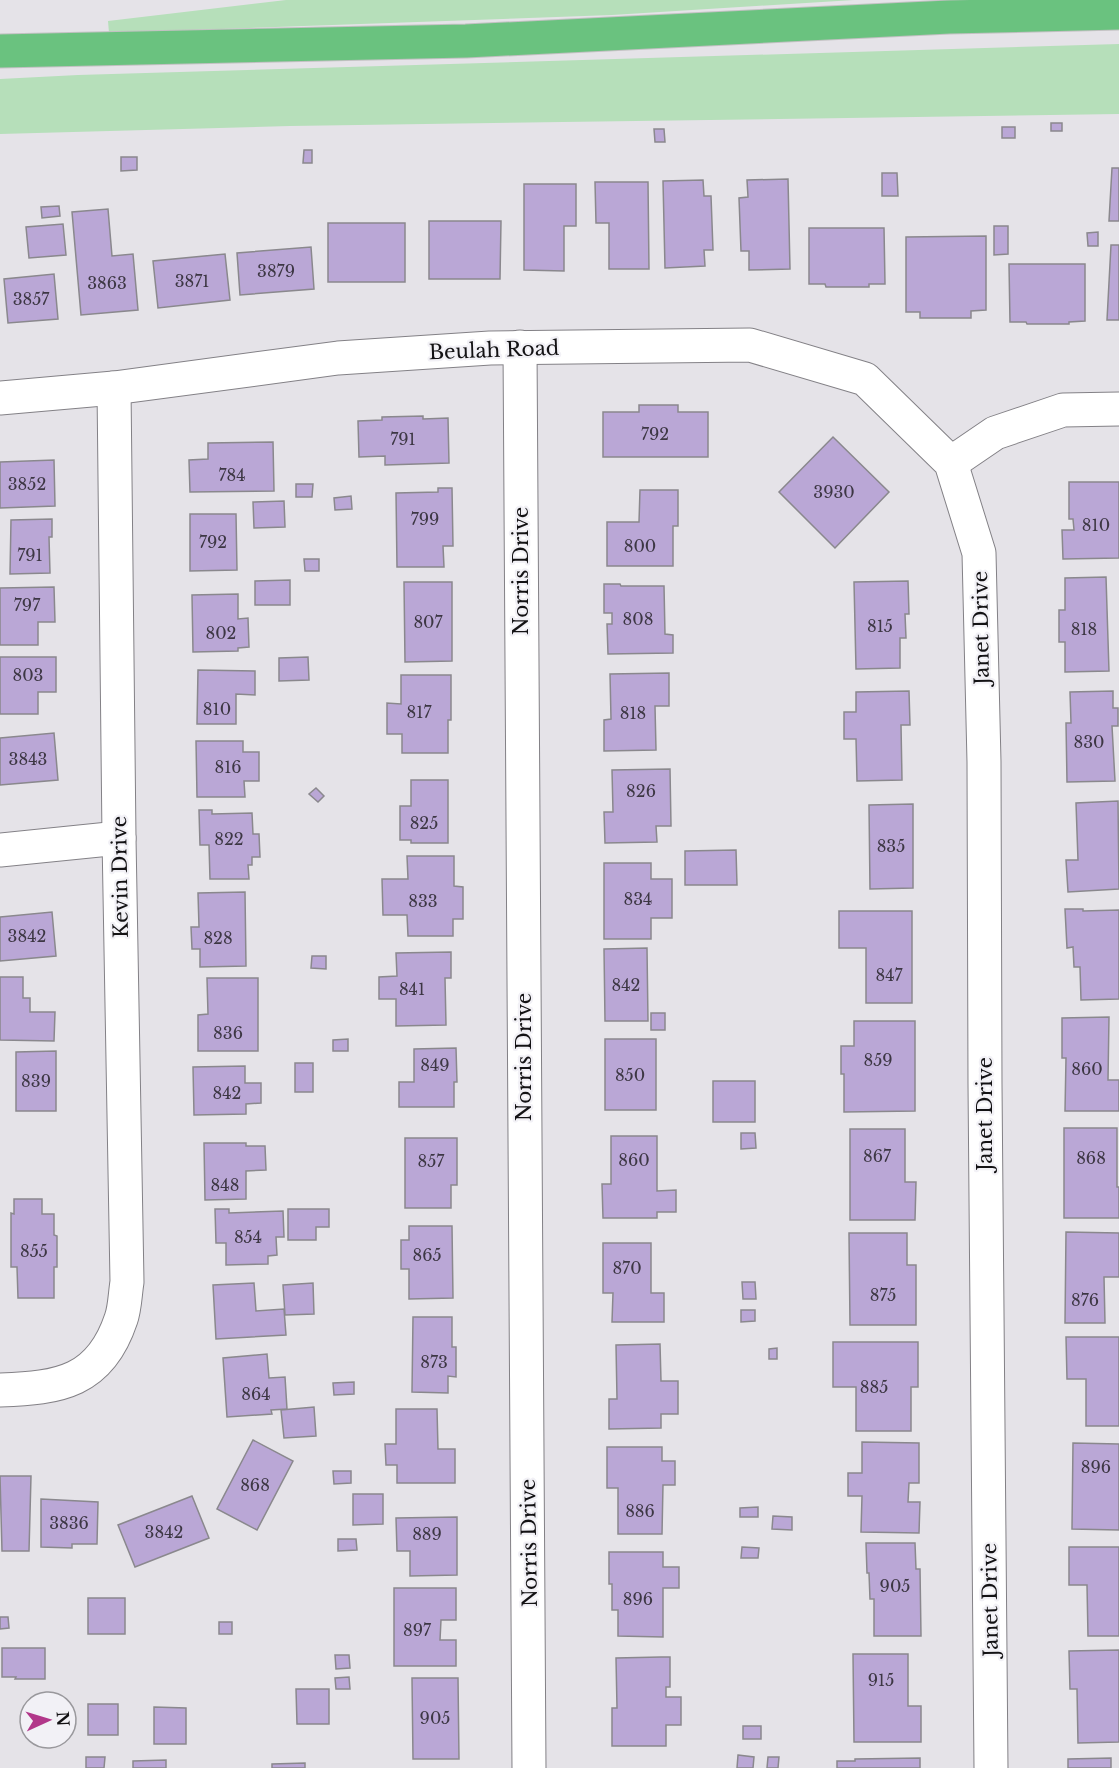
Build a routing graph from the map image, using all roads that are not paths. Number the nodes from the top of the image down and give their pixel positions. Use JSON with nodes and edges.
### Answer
{"nodes":[{"id":1,"x":1119,"y":13,"type":"edge"},
{"id":2,"x":0,"y":51,"type":"edge"},
{"id":3,"x":520,"y":347,"type":"junction"},
{"id":4,"x":114,"y":388,"type":"junction"},
{"id":5,"x":0,"y":398,"type":"edge"},
{"id":6,"x":1119,"y":409,"type":"edge"},
{"id":7,"x":951,"y":463,"type":"junction"},
{"id":8,"x":119,"y":838,"type":"junction"},
{"id":9,"x":0,"y":850,"type":"edge"},
{"id":10,"x":0,"y":1390,"type":"edge"},
{"id":11,"x":529,"y":1768,"type":"edge"},
{"id":12,"x":991,"y":1768,"type":"edge"}],
"edges":[{"from":1,"to":2,"type":"highway"},
{"from":3,"to":4,"type":"street","name":"Beulah Road"},
{"from":3,"to":7,"type":"street","name":"Beulah Road"},
{"from":3,"to":11,"type":"street","name":"Norris Drive"},
{"from":4,"to":5,"type":"street","name":"Beulah Road"},
{"from":4,"to":8,"type":"street","name":"Kevin Drive"},
{"from":6,"to":7,"type":"street"},
{"from":7,"to":12,"type":"street","name":"Janet Drive"},
{"from":8,"to":9,"type":"street"},
{"from":8,"to":10,"type":"street","name":"Kevin Drive"}]}
